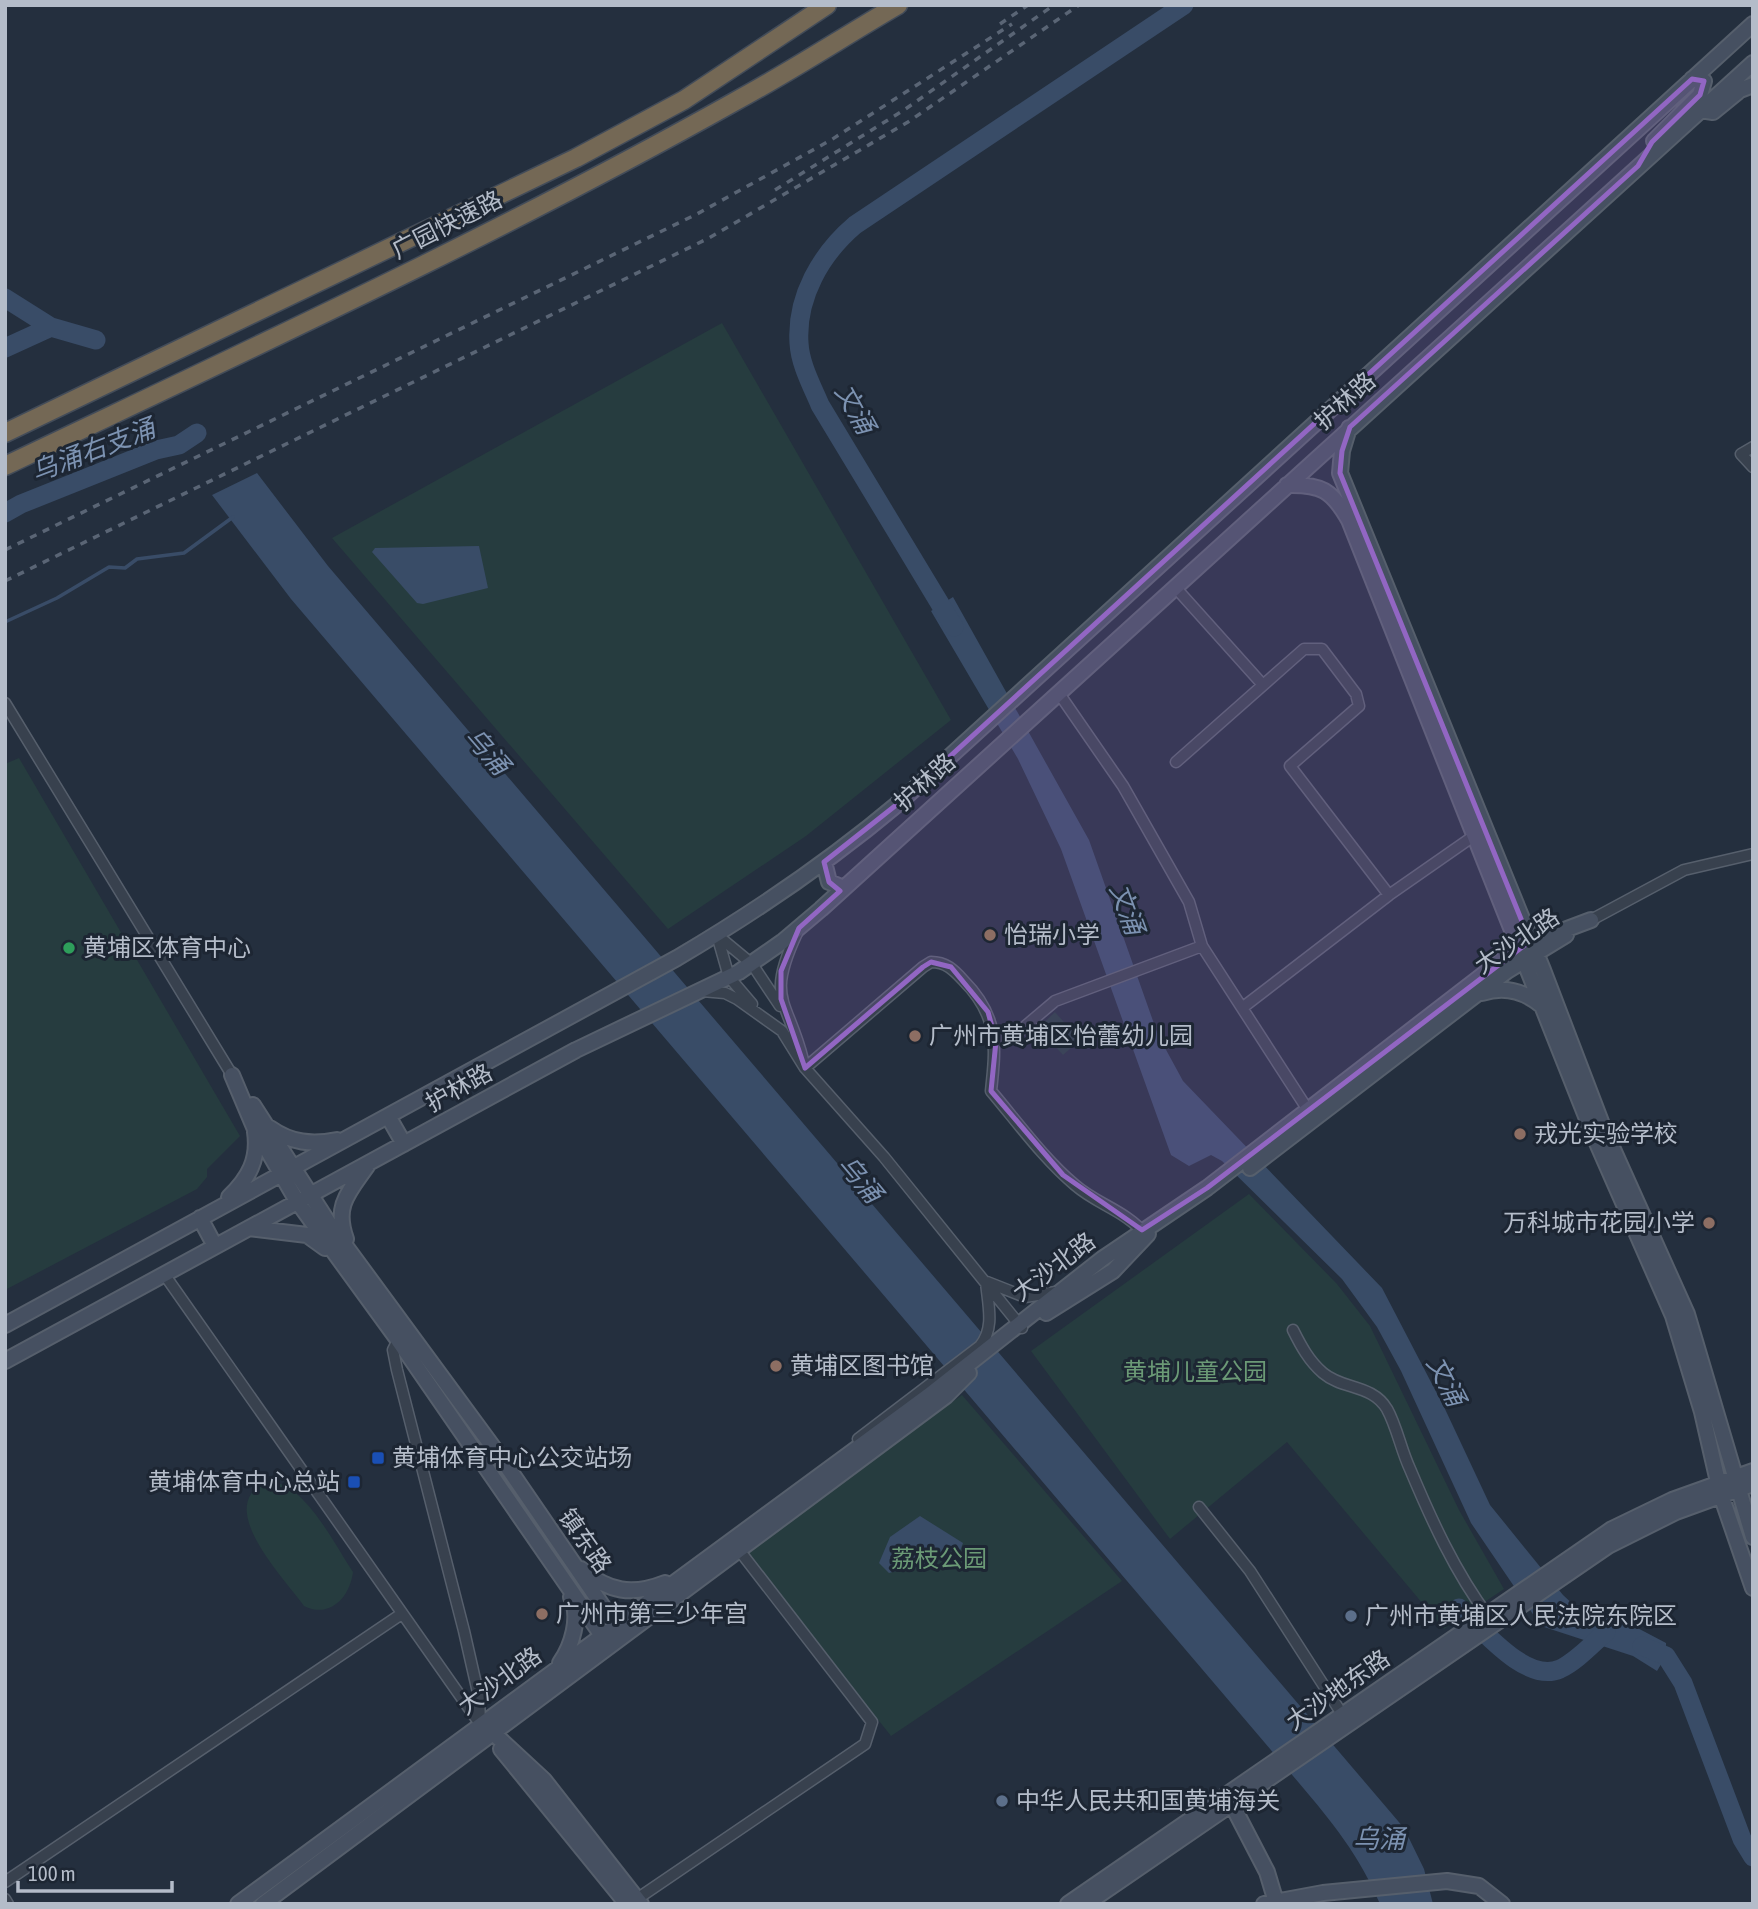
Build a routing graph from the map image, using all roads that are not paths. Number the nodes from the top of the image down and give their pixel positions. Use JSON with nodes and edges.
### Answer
{"nodes":[{"id":1,"x":812,"y":5,"type":"edge"},
{"id":2,"x":827,"y":5,"type":"edge"},
{"id":3,"x":898,"y":5,"type":"edge"},
{"id":4,"x":1753,"y":24,"type":"edge"},
{"id":5,"x":1753,"y":63,"type":"edge"},
{"id":6,"x":736,"y":66,"type":"junction"},
{"id":7,"x":1692,"y":79,"type":"junction"},
{"id":8,"x":1753,"y":85,"type":"edge"},
{"id":9,"x":1700,"y":110,"type":"junction"},
{"id":10,"x":1638,"y":166,"type":"junction"},
{"id":11,"x":1350,"y":427,"type":"junction"},
{"id":12,"x":5,"y":433,"type":"edge"},
{"id":13,"x":1753,"y":447,"type":"edge"},
{"id":14,"x":5,"y":466,"type":"edge"},
{"id":15,"x":1753,"y":467,"type":"edge"},
{"id":16,"x":1287,"y":485,"type":"junction"},
{"id":17,"x":1175,"y":587,"type":"junction"},
{"id":18,"x":1263,"y":685,"type":"junction"},
{"id":19,"x":1058,"y":692,"type":"junction"},
{"id":20,"x":5,"y":704,"type":"edge"},
{"id":21,"x":1176,"y":762,"type":"dead end"},
{"id":22,"x":1480,"y":832,"type":"junction"},
{"id":23,"x":1753,"y":854,"type":"edge"},
{"id":24,"x":824,"y":862,"type":"junction"},
{"id":25,"x":844,"y":888,"type":"junction"},
{"id":26,"x":1389,"y":895,"type":"junction"},
{"id":27,"x":1591,"y":920,"type":"joint"},
{"id":28,"x":799,"y":928,"type":"junction"},
{"id":29,"x":717,"y":934,"type":"junction"},
{"id":30,"x":1202,"y":946,"type":"junction"},
{"id":31,"x":1527,"y":950,"type":"junction"},
{"id":32,"x":752,"y":964,"type":"junction"},
{"id":33,"x":729,"y":977,"type":"junction"},
{"id":34,"x":701,"y":991,"type":"junction"},
{"id":35,"x":1477,"y":995,"type":"junction"},
{"id":36,"x":1242,"y":1007,"type":"junction"},
{"id":37,"x":1543,"y":1007,"type":"junction"},
{"id":38,"x":762,"y":1016,"type":"junction"},
{"id":39,"x":785,"y":1016,"type":"junction"},
{"id":40,"x":996,"y":1041,"type":"junction"},
{"id":41,"x":805,"y":1068,"type":"junction"},
{"id":42,"x":232,"y":1075,"type":"joint"},
{"id":43,"x":1308,"y":1110,"type":"junction"},
{"id":44,"x":388,"y":1116,"type":"junction"},
{"id":45,"x":259,"y":1125,"type":"junction"},
{"id":46,"x":349,"y":1138,"type":"junction"},
{"id":47,"x":1282,"y":1138,"type":"junction"},
{"id":48,"x":404,"y":1144,"type":"junction"},
{"id":49,"x":369,"y":1163,"type":"junction"},
{"id":50,"x":287,"y":1171,"type":"junction"},
{"id":51,"x":304,"y":1198,"type":"junction"},
{"id":52,"x":216,"y":1210,"type":"junction"},
{"id":53,"x":200,"y":1218,"type":"junction"},
{"id":54,"x":248,"y":1228,"type":"junction"},
{"id":55,"x":1144,"y":1233,"type":"junction"},
{"id":56,"x":215,"y":1246,"type":"junction"},
{"id":57,"x":346,"y":1257,"type":"junction"},
{"id":58,"x":164,"y":1274,"type":"junction"},
{"id":59,"x":986,"y":1282,"type":"junction"},
{"id":60,"x":1063,"y":1290,"type":"junction"},
{"id":61,"x":5,"y":1325,"type":"edge"},
{"id":62,"x":1020,"y":1326,"type":"junction"},
{"id":63,"x":1293,"y":1330,"type":"dead end"},
{"id":64,"x":398,"y":1340,"type":"junction"},
{"id":65,"x":997,"y":1340,"type":"junction"},
{"id":66,"x":5,"y":1361,"type":"edge"},
{"id":67,"x":1753,"y":1471,"type":"edge"},
{"id":68,"x":1736,"y":1483,"type":"junction"},
{"id":69,"x":1753,"y":1484,"type":"edge"},
{"id":70,"x":1719,"y":1489,"type":"junction"},
{"id":71,"x":1199,"y":1507,"type":"dead end"},
{"id":72,"x":1753,"y":1537,"type":"edge"},
{"id":73,"x":738,"y":1550,"type":"junction"},
{"id":74,"x":567,"y":1556,"type":"junction"},
{"id":75,"x":557,"y":1571,"type":"junction"},
{"id":76,"x":1562,"y":1572,"type":"junction"},
{"id":77,"x":676,"y":1579,"type":"junction"},
{"id":78,"x":1753,"y":1587,"type":"edge"},
{"id":79,"x":400,"y":1615,"type":"junction"},
{"id":80,"x":1488,"y":1616,"type":"junction"},
{"id":81,"x":620,"y":1631,"type":"junction"},
{"id":82,"x":1471,"y":1634,"type":"junction"},
{"id":83,"x":603,"y":1637,"type":"junction"},
{"id":84,"x":557,"y":1667,"type":"junction"},
{"id":85,"x":1342,"y":1714,"type":"junction"},
{"id":86,"x":480,"y":1724,"type":"junction"},
{"id":87,"x":1330,"y":1729,"type":"junction"},
{"id":88,"x":493,"y":1735,"type":"junction"},
{"id":89,"x":1230,"y":1798,"type":"junction"},
{"id":90,"x":5,"y":1882,"type":"edge"},
{"id":91,"x":5,"y":1899,"type":"edge"},
{"id":92,"x":634,"y":1903,"type":"edge"},
{"id":93,"x":1272,"y":1903,"type":"edge"},
{"id":94,"x":8,"y":1904,"type":"edge"},
{"id":95,"x":238,"y":1904,"type":"edge"},
{"id":96,"x":264,"y":1904,"type":"edge"},
{"id":97,"x":1068,"y":1904,"type":"edge"},
{"id":98,"x":1086,"y":1904,"type":"edge"},
{"id":99,"x":1502,"y":1904,"type":"edge"}],
"edges":[{"from":1,"to":6,"type":"street"},
{"from":2,"to":6,"type":"highway","name":"广园快速路"},
{"from":3,"to":14,"type":"highway","name":"广园快速路"},
{"from":4,"to":7,"type":"street","name":"护林路"},
{"from":5,"to":9,"type":"street","name":"护林路"},
{"from":6,"to":12,"type":"highway","name":"广园快速路"},
{"from":7,"to":10,"type":"street"},
{"from":7,"to":24,"type":"street","name":"护林路"},
{"from":8,"to":9,"type":"street"},
{"from":9,"to":10,"type":"street","name":"护林路"},
{"from":10,"to":11,"type":"street","name":"护林路"},
{"from":11,"to":16,"type":"street","name":"护林路"},
{"from":11,"to":22,"type":"street"},
{"from":13,"to":15,"type":"street"},
{"from":16,"to":17,"type":"street","name":"护林路"},
{"from":16,"to":22,"type":"street"},
{"from":17,"to":18,"type":"street"},
{"from":17,"to":19,"type":"street","name":"护林路"},
{"from":18,"to":21,"type":"street"},
{"from":18,"to":26,"type":"street"},
{"from":19,"to":25,"type":"street","name":"护林路"},
{"from":19,"to":30,"type":"street"},
{"from":20,"to":42,"type":"street"},
{"from":22,"to":26,"type":"street"},
{"from":22,"to":31,"type":"street"},
{"from":23,"to":27,"type":"street"},
{"from":24,"to":25,"type":"street"},
{"from":24,"to":29,"type":"street","name":"护林路"},
{"from":25,"to":28,"type":"street","name":"护林路"},
{"from":26,"to":36,"type":"street"},
{"from":27,"to":31,"type":"street","name":"大沙北路"},
{"from":28,"to":32,"type":"street","name":"护林路"},
{"from":28,"to":39,"type":"street"},
{"from":29,"to":32,"type":"street"},
{"from":29,"to":33,"type":"street"},
{"from":29,"to":44,"type":"street","name":"护林路"},
{"from":30,"to":36,"type":"street"},
{"from":30,"to":40,"type":"street"},
{"from":31,"to":35,"type":"street","name":"大沙北路"},
{"from":31,"to":37,"type":"street"},
{"from":31,"to":43,"type":"street","name":"大沙北路"},
{"from":31,"to":68,"type":"street"},
{"from":32,"to":33,"type":"street","name":"护林路"},
{"from":32,"to":39,"type":"street"},
{"from":33,"to":34,"type":"street","name":"护林路"},
{"from":33,"to":38,"type":"street"},
{"from":34,"to":38,"type":"street"},
{"from":34,"to":48,"type":"street","name":"护林路"},
{"from":35,"to":37,"type":"street"},
{"from":35,"to":47,"type":"street","name":"大沙北路"},
{"from":36,"to":43,"type":"street"},
{"from":37,"to":70,"type":"street"},
{"from":38,"to":41,"type":"street"},
{"from":39,"to":41,"type":"street"},
{"from":40,"to":41,"type":"street"},
{"from":40,"to":55,"type":"street"},
{"from":41,"to":59,"type":"street"},
{"from":42,"to":45,"type":"street","name":"镇东路"},
{"from":43,"to":47,"type":"street","name":"大沙北路"},
{"from":44,"to":46,"type":"street","name":"护林路"},
{"from":44,"to":48,"type":"street"},
{"from":45,"to":46,"type":"street"},
{"from":45,"to":50,"type":"street","name":"镇东路"},
{"from":45,"to":52,"type":"street"},
{"from":46,"to":50,"type":"street","name":"护林路"},
{"from":47,"to":55,"type":"street","name":"大沙北路"},
{"from":47,"to":55,"type":"street","name":"大沙北路"},
{"from":48,"to":49,"type":"street","name":"护林路"},
{"from":49,"to":51,"type":"street","name":"护林路"},
{"from":49,"to":57,"type":"street"},
{"from":50,"to":51,"type":"street","name":"镇东路"},
{"from":50,"to":52,"type":"street","name":"护林路"},
{"from":51,"to":54,"type":"street","name":"护林路"},
{"from":51,"to":57,"type":"street","name":"镇东路"},
{"from":52,"to":53,"type":"street","name":"护林路"},
{"from":53,"to":56,"type":"street"},
{"from":53,"to":61,"type":"street","name":"护林路"},
{"from":54,"to":56,"type":"street","name":"护林路"},
{"from":54,"to":57,"type":"street"},
{"from":55,"to":60,"type":"street","name":"大沙北路"},
{"from":55,"to":62,"type":"street","name":"大沙北路"},
{"from":56,"to":58,"type":"street","name":"护林路"},
{"from":57,"to":64,"type":"street","name":"镇东路"},
{"from":57,"to":74,"type":"street","name":"镇东路"},
{"from":58,"to":66,"type":"street","name":"护林路"},
{"from":58,"to":79,"type":"street"},
{"from":59,"to":60,"type":"street"},
{"from":59,"to":62,"type":"street"},
{"from":59,"to":65,"type":"street"},
{"from":60,"to":62,"type":"street","name":"大沙北路"},
{"from":62,"to":65,"type":"street","name":"大沙北路"},
{"from":63,"to":80,"type":"street"},
{"from":64,"to":75,"type":"street","name":"镇东路"},
{"from":64,"to":86,"type":"street"},
{"from":65,"to":73,"type":"street","name":"大沙北路"},
{"from":65,"to":77,"type":"street","name":"大沙北路"},
{"from":67,"to":68,"type":"street","name":"大沙地东路"},
{"from":68,"to":69,"type":"street","name":"大沙地东路"},
{"from":68,"to":70,"type":"street","name":"大沙地东路"},
{"from":68,"to":72,"type":"street"},
{"from":70,"to":76,"type":"street","name":"大沙地东路"},
{"from":70,"to":78,"type":"street"},
{"from":71,"to":85,"type":"street"},
{"from":73,"to":81,"type":"street","name":"大沙北路"},
{"from":73,"to":92,"type":"street"},
{"from":74,"to":75,"type":"street"},
{"from":74,"to":77,"type":"street"},
{"from":74,"to":81,"type":"street","name":"镇东路"},
{"from":75,"to":83,"type":"street","name":"镇东路"},
{"from":75,"to":84,"type":"street"},
{"from":76,"to":80,"type":"street","name":"大沙地东路"},
{"from":76,"to":82,"type":"street","name":"大沙地东路"},
{"from":77,"to":81,"type":"street","name":"大沙北路"},
{"from":79,"to":86,"type":"street"},
{"from":79,"to":90,"type":"street"},
{"from":80,"to":82,"type":"street","name":"大沙地东路"},
{"from":81,"to":83,"type":"street"},
{"from":81,"to":88,"type":"street","name":"大沙北路"},
{"from":82,"to":85,"type":"street","name":"大沙地东路"},
{"from":82,"to":87,"type":"street","name":"大沙地东路"},
{"from":83,"to":84,"type":"street","name":"大沙北路"},
{"from":84,"to":86,"type":"street","name":"大沙北路"},
{"from":85,"to":87,"type":"street","name":"大沙地东路"},
{"from":86,"to":88,"type":"street"},
{"from":86,"to":95,"type":"street","name":"大沙北路"},
{"from":87,"to":89,"type":"street","name":"大沙地东路"},
{"from":88,"to":92,"type":"street"},
{"from":88,"to":96,"type":"street","name":"大沙北路"},
{"from":89,"to":93,"type":"street"},
{"from":89,"to":97,"type":"street","name":"大沙地东路"},
{"from":89,"to":98,"type":"street","name":"大沙地东路"},
{"from":91,"to":94,"type":"street"},
{"from":93,"to":99,"type":"street"}]}
